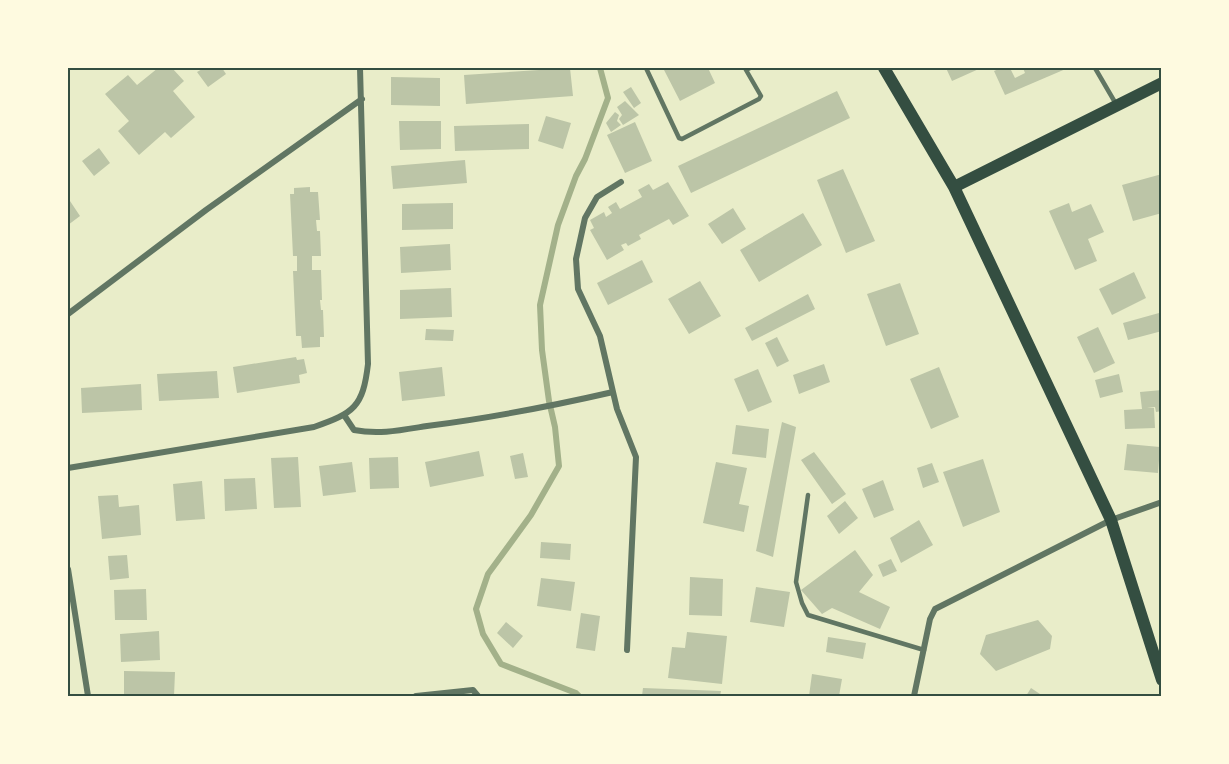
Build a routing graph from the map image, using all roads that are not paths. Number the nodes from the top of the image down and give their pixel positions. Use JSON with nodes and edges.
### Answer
{"nodes":[{"id":1,"x":360,"y":68,"type":"edge"},
{"id":2,"x":646,"y":68,"type":"edge"},
{"id":3,"x":747,"y":68,"type":"edge"},
{"id":4,"x":884,"y":68,"type":"edge"},
{"id":5,"x":1095,"y":68,"type":"edge"},
{"id":6,"x":1161,"y":83,"type":"edge"},
{"id":7,"x":362,"y":99,"type":"junction"},
{"id":8,"x":1117,"y":106,"type":"junction"},
{"id":9,"x":621,"y":182,"type":"dead end"},
{"id":10,"x":954,"y":187,"type":"junction"},
{"id":11,"x":68,"y":315,"type":"edge"},
{"id":12,"x":613,"y":392,"type":"junction"},
{"id":13,"x":344,"y":415,"type":"junction"},
{"id":14,"x":68,"y":468,"type":"edge"},
{"id":15,"x":808,"y":495,"type":"dead end"},
{"id":16,"x":1161,"y":502,"type":"edge"},
{"id":17,"x":1111,"y":520,"type":"junction"},
{"id":18,"x":68,"y":569,"type":"edge"},
{"id":19,"x":627,"y":650,"type":"dead end"},
{"id":20,"x":924,"y":650,"type":"junction"},
{"id":21,"x":1161,"y":680,"type":"edge"},
{"id":22,"x":88,"y":696,"type":"edge"},
{"id":23,"x":416,"y":696,"type":"edge"},
{"id":24,"x":478,"y":696,"type":"edge"},
{"id":25,"x":914,"y":696,"type":"edge"}],
"edges":[{"from":1,"to":7,"type":"street"},
{"from":2,"to":3,"type":"lane"},
{"from":4,"to":10,"type":"main road"},
{"from":5,"to":8,"type":"lane"},
{"from":6,"to":8,"type":"main road"},
{"from":7,"to":11,"type":"street"},
{"from":7,"to":13,"type":"street"},
{"from":8,"to":10,"type":"main road"},
{"from":9,"to":12,"type":"street"},
{"from":10,"to":17,"type":"main road"},
{"from":12,"to":13,"type":"street"},
{"from":12,"to":19,"type":"street"},
{"from":13,"to":14,"type":"street"},
{"from":15,"to":20,"type":"lane"},
{"from":16,"to":17,"type":"street"},
{"from":17,"to":20,"type":"street"},
{"from":17,"to":21,"type":"main road"},
{"from":18,"to":22,"type":"street"},
{"from":20,"to":25,"type":"street"},
{"from":23,"to":24,"type":"street"}]}
